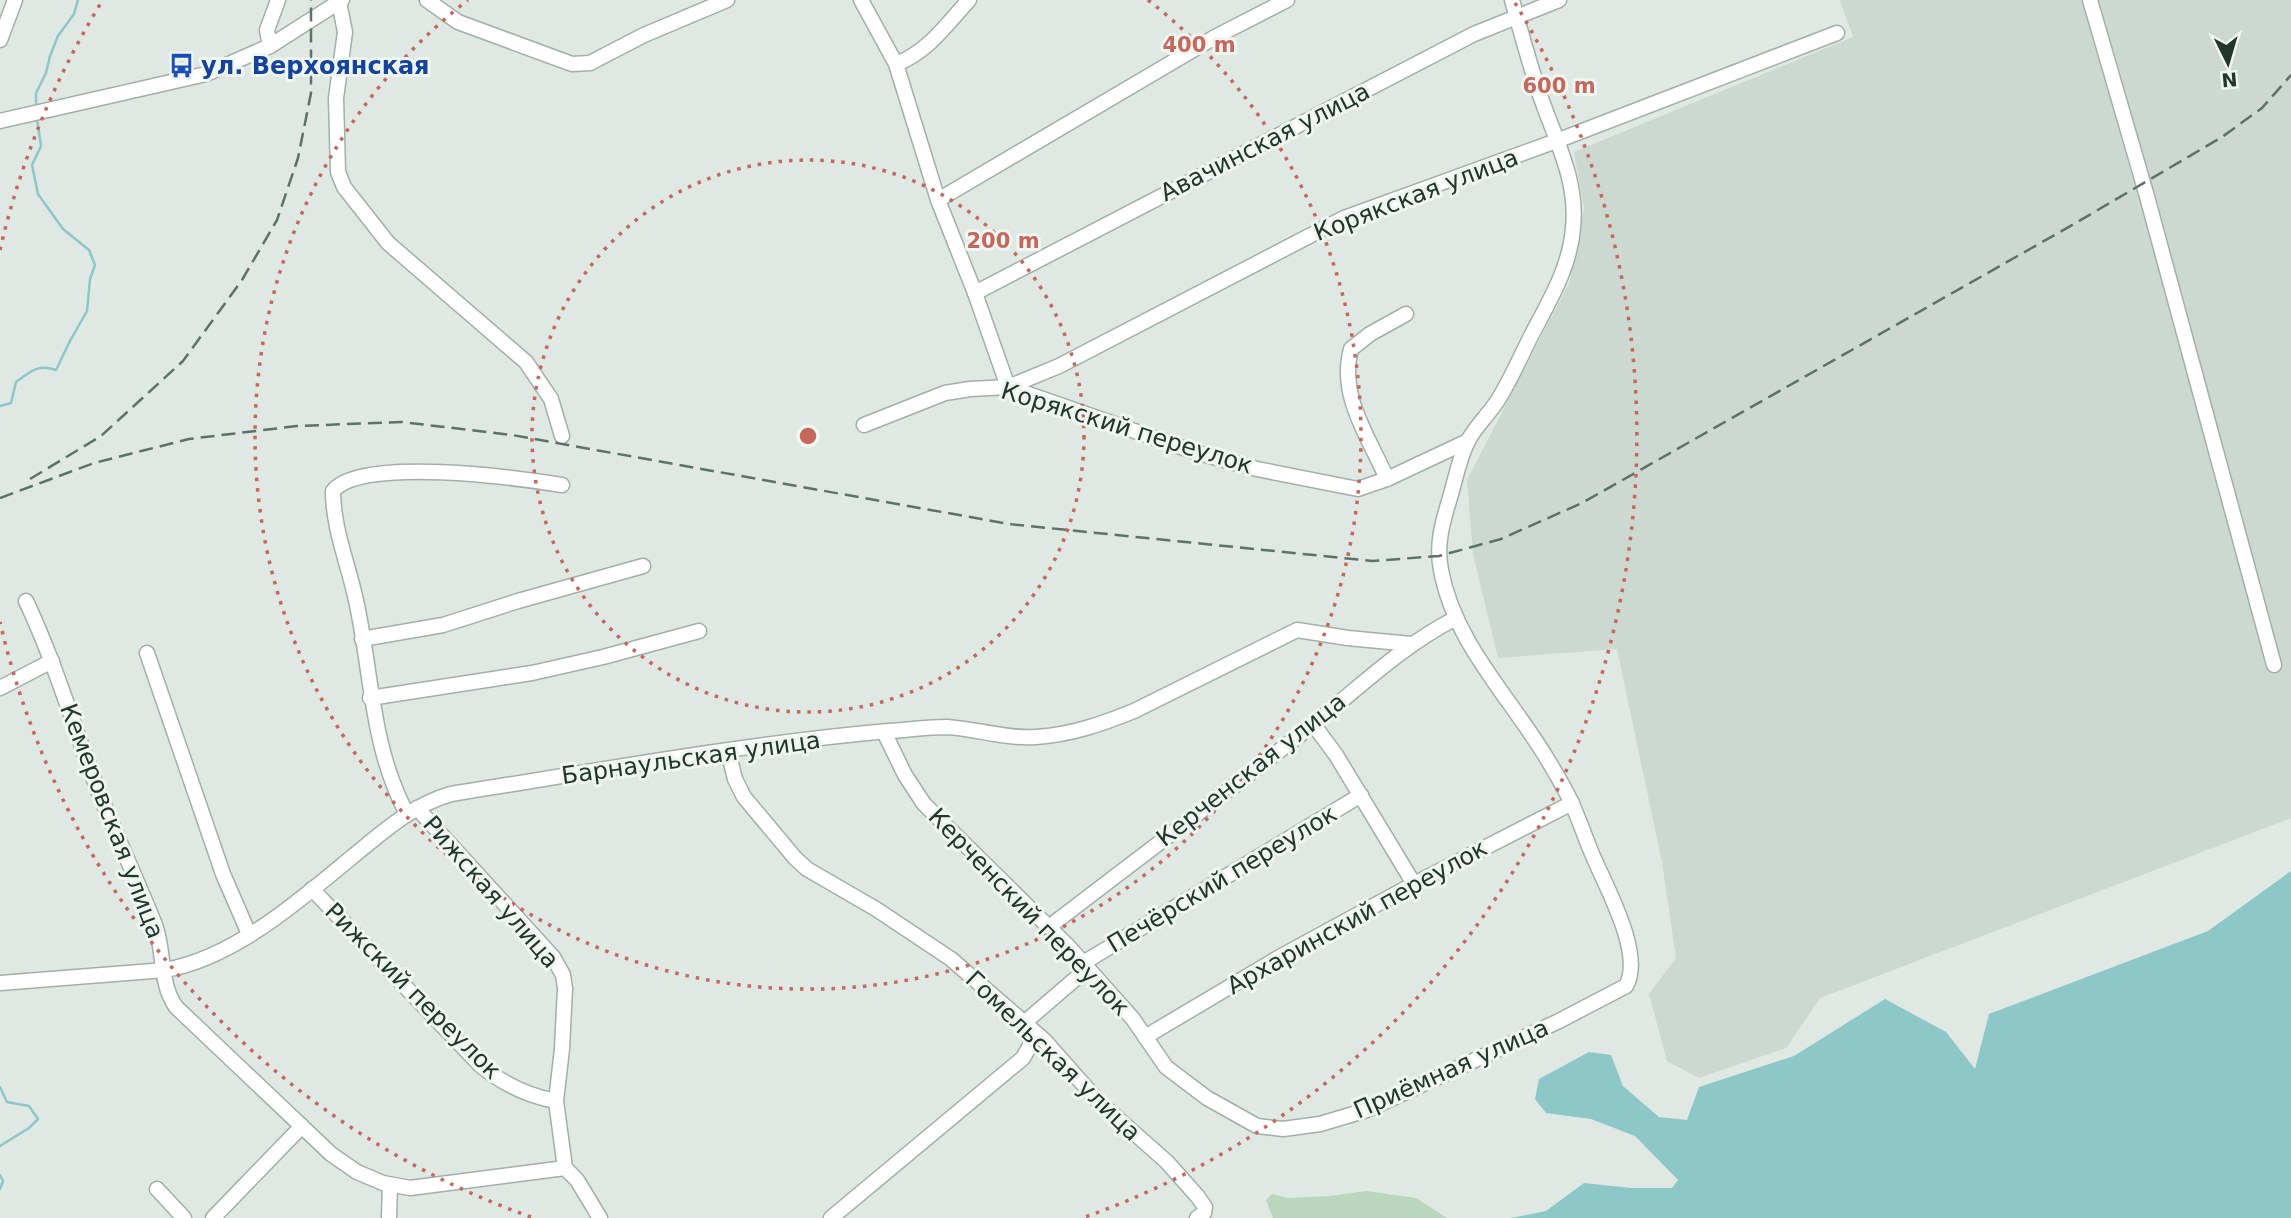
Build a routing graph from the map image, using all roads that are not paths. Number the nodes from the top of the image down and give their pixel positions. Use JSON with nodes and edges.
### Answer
{"nodes":[{"id":1,"x":15,"y":0,"type":"edge"},
{"id":2,"x":278,"y":0,"type":"edge"},
{"id":3,"x":427,"y":0,"type":"edge"},
{"id":4,"x":727,"y":0,"type":"edge"},
{"id":5,"x":861,"y":0,"type":"edge"},
{"id":6,"x":969,"y":0,"type":"edge"},
{"id":7,"x":1287,"y":0,"type":"edge"},
{"id":8,"x":1512,"y":0,"type":"edge"},
{"id":9,"x":1559,"y":0,"type":"edge"},
{"id":10,"x":2090,"y":0,"type":"edge"},
{"id":11,"x":341,"y":1,"type":"edge"},
{"id":12,"x":1516,"y":16,"type":"junction"},
{"id":13,"x":1837,"y":33,"type":"dead end"},
{"id":14,"x":0,"y":40,"type":"edge"},
{"id":15,"x":270,"y":46,"type":"junction"},
{"id":16,"x":896,"y":64,"type":"junction"},
{"id":17,"x":5,"y":121,"type":"edge"},
{"id":18,"x":1559,"y":140,"type":"junction"},
{"id":19,"x":938,"y":200,"type":"junction"},
{"id":20,"x":975,"y":293,"type":"junction"},
{"id":21,"x":1406,"y":314,"type":"dead end"},
{"id":22,"x":1008,"y":387,"type":"junction"},
{"id":23,"x":864,"y":425,"type":"dead end"},
{"id":24,"x":562,"y":436,"type":"dead end"},
{"id":25,"x":1468,"y":442,"type":"junction"},
{"id":26,"x":1387,"y":479,"type":"junction"},
{"id":27,"x":562,"y":485,"type":"dead end"},
{"id":28,"x":643,"y":566,"type":"dead end"},
{"id":29,"x":26,"y":601,"type":"dead end"},
{"id":30,"x":1456,"y":618,"type":"junction"},
{"id":31,"x":699,"y":631,"type":"dead end"},
{"id":32,"x":362,"y":639,"type":"junction"},
{"id":33,"x":1411,"y":644,"type":"junction"},
{"id":34,"x":147,"y":653,"type":"dead end"},
{"id":35,"x":52,"y":661,"type":"junction"},
{"id":36,"x":2274,"y":665,"type":"dead end"},
{"id":37,"x":0,"y":688,"type":"edge"},
{"id":38,"x":370,"y":698,"type":"junction"},
{"id":39,"x":1313,"y":724,"type":"junction"},
{"id":40,"x":884,"y":732,"type":"junction"},
{"id":41,"x":728,"y":751,"type":"junction"},
{"id":42,"x":1361,"y":795,"type":"junction"},
{"id":43,"x":1572,"y":803,"type":"junction"},
{"id":44,"x":412,"y":811,"type":"junction"},
{"id":45,"x":1414,"y":884,"type":"junction"},
{"id":46,"x":312,"y":889,"type":"junction"},
{"id":47,"x":1049,"y":927,"type":"junction"},
{"id":48,"x":248,"y":934,"type":"junction"},
{"id":49,"x":1086,"y":966,"type":"junction"},
{"id":50,"x":165,"y":970,"type":"junction"},
{"id":51,"x":0,"y":983,"type":"edge"},
{"id":52,"x":1024,"y":1023,"type":"junction"},
{"id":53,"x":1036,"y":1035,"type":"junction"},
{"id":54,"x":1145,"y":1037,"type":"junction"},
{"id":55,"x":556,"y":1101,"type":"junction"},
{"id":56,"x":302,"y":1126,"type":"junction"},
{"id":57,"x":1258,"y":1126,"type":"joint"},
{"id":58,"x":565,"y":1168,"type":"junction"},
{"id":59,"x":390,"y":1185,"type":"junction"},
{"id":60,"x":157,"y":1189,"type":"dead end"},
{"id":61,"x":184,"y":1218,"type":"edge"},
{"id":62,"x":213,"y":1218,"type":"edge"},
{"id":63,"x":389,"y":1218,"type":"edge"},
{"id":64,"x":600,"y":1218,"type":"edge"},
{"id":65,"x":831,"y":1218,"type":"edge"},
{"id":66,"x":1197,"y":1218,"type":"edge"}],
"edges":[{"from":1,"to":14,"type":"street"},
{"from":2,"to":15,"type":"street"},
{"from":3,"to":4,"type":"street"},
{"from":5,"to":16,"type":"street"},
{"from":6,"to":16,"type":"street"},
{"from":7,"to":19,"type":"street"},
{"from":8,"to":12,"type":"street"},
{"from":9,"to":12,"type":"street","name":"Авачинская улица"},
{"from":10,"to":36,"type":"street"},
{"from":11,"to":15,"type":"street"},
{"from":11,"to":24,"type":"street"},
{"from":12,"to":18,"type":"street"},
{"from":12,"to":20,"type":"street","name":"Авачинская улица"},
{"from":13,"to":18,"type":"street","name":"Корякская улица"},
{"from":15,"to":17,"type":"street"},
{"from":16,"to":19,"type":"street"},
{"from":18,"to":22,"type":"street","name":"Корякская улица"},
{"from":18,"to":25,"type":"street"},
{"from":19,"to":20,"type":"street"},
{"from":20,"to":22,"type":"street"},
{"from":21,"to":26,"type":"street"},
{"from":22,"to":23,"type":"street","name":"Корякский переулок"},
{"from":22,"to":26,"type":"street","name":"Корякский переулок"},
{"from":25,"to":26,"type":"street","name":"Корякский переулок"},
{"from":25,"to":30,"type":"street"},
{"from":27,"to":32,"type":"street","name":"Рижская улица"},
{"from":28,"to":32,"type":"street"},
{"from":29,"to":35,"type":"street","name":"Кемеровская улица"},
{"from":30,"to":33,"type":"street","name":"Керченская улица"},
{"from":30,"to":43,"type":"street"},
{"from":31,"to":38,"type":"street"},
{"from":32,"to":38,"type":"street","name":"Рижская улица"},
{"from":33,"to":39,"type":"street","name":"Керченская улица"},
{"from":33,"to":40,"type":"street","name":"Барнаульская улица"},
{"from":34,"to":48,"type":"street"},
{"from":35,"to":37,"type":"street"},
{"from":35,"to":50,"type":"street","name":"Кемеровская улица"},
{"from":38,"to":44,"type":"street","name":"Рижская улица"},
{"from":39,"to":42,"type":"street"},
{"from":39,"to":47,"type":"street","name":"Керченская улица"},
{"from":40,"to":41,"type":"street","name":"Барнаульская улица"},
{"from":40,"to":47,"type":"street","name":"Керченский переулок"},
{"from":41,"to":44,"type":"street","name":"Барнаульская улица"},
{"from":41,"to":52,"type":"street","name":"Гомельская улица"},
{"from":42,"to":45,"type":"street"},
{"from":42,"to":49,"type":"street","name":"Печёрский переулок"},
{"from":43,"to":45,"type":"street","name":"Архаринский переулок"},
{"from":43,"to":57,"type":"street","name":"Приёмная улица"},
{"from":44,"to":46,"type":"street","name":"Барнаульская улица"},
{"from":44,"to":55,"type":"street","name":"Рижская улица"},
{"from":45,"to":54,"type":"street","name":"Архаринский переулок"},
{"from":46,"to":48,"type":"street","name":"Барнаульская улица"},
{"from":46,"to":55,"type":"street","name":"Рижский переулок"},
{"from":47,"to":49,"type":"street","name":"Керченский переулок"},
{"from":48,"to":50,"type":"street","name":"Барнаульская улица"},
{"from":49,"to":52,"type":"street","name":"Печёрский переулок"},
{"from":49,"to":54,"type":"street","name":"Керченский переулок"},
{"from":50,"to":51,"type":"street","name":"Барнаульская улица"},
{"from":50,"to":56,"type":"street","name":"Кемеровская улица"},
{"from":52,"to":53,"type":"street","name":"Гомельская улица"},
{"from":53,"to":65,"type":"street"},
{"from":53,"to":66,"type":"street","name":"Гомельская улица"},
{"from":54,"to":57,"type":"street","name":"Керченский переулок"},
{"from":55,"to":58,"type":"street","name":"Рижская улица"},
{"from":56,"to":59,"type":"street","name":"Кемеровская улица"},
{"from":56,"to":62,"type":"street"},
{"from":58,"to":59,"type":"street","name":"Кемеровская улица"},
{"from":58,"to":64,"type":"street"},
{"from":59,"to":63,"type":"street"},
{"from":60,"to":61,"type":"street"}]}
